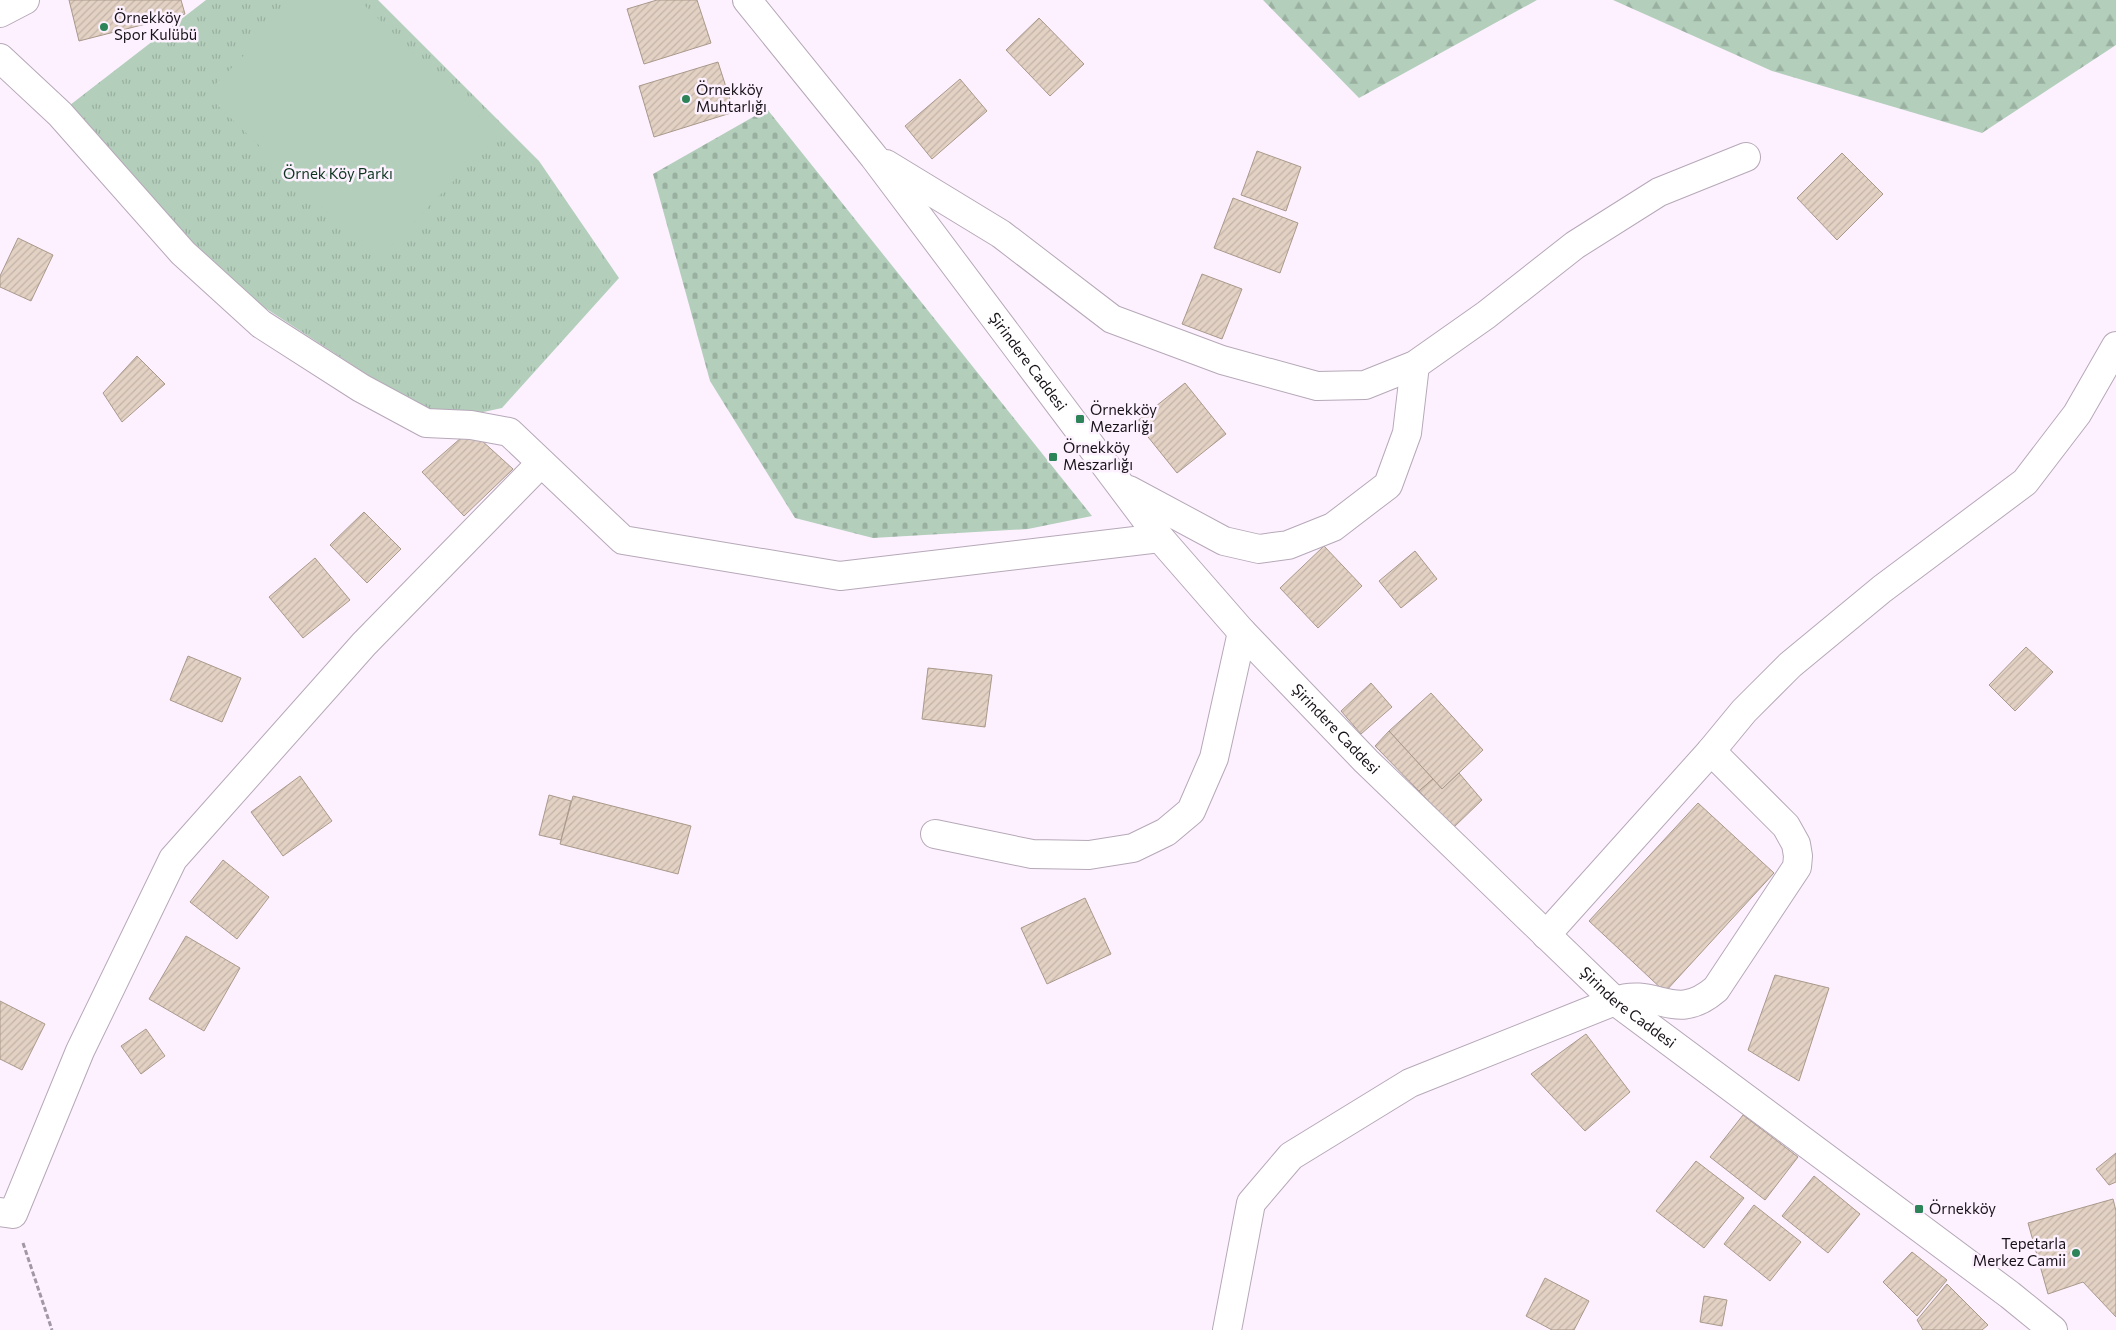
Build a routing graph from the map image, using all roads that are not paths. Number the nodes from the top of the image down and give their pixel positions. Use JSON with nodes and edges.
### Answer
{"nodes":[{"id":1,"x":25,"y":0,"type":"edge"},
{"id":2,"x":747,"y":0,"type":"edge"},
{"id":3,"x":0,"y":14,"type":"edge"},
{"id":4,"x":0,"y":58,"type":"edge"},
{"id":5,"x":874,"y":157,"type":"junction"},
{"id":6,"x":1746,"y":157,"type":"dead end"},
{"id":7,"x":2116,"y":346,"type":"edge"},
{"id":8,"x":1415,"y":365,"type":"junction"},
{"id":9,"x":541,"y":463,"type":"junction"},
{"id":10,"x":1121,"y":486,"type":"junction"},
{"id":11,"x":1160,"y":538,"type":"junction"},
{"id":12,"x":1242,"y":632,"type":"junction"},
{"id":13,"x":1711,"y":751,"type":"junction"},
{"id":14,"x":935,"y":834,"type":"dead end"},
{"id":15,"x":1546,"y":935,"type":"junction"},
{"id":16,"x":1615,"y":1001,"type":"junction"},
{"id":17,"x":6,"y":1213,"type":"edge"},
{"id":18,"x":1227,"y":1330,"type":"edge"},
{"id":19,"x":2053,"y":1330,"type":"edge"}],
"edges":[{"from":1,"to":3,"type":"street"},
{"from":2,"to":5,"type":"street","name":"Şirindere Caddesi"},
{"from":4,"to":9,"type":"street"},
{"from":5,"to":8,"type":"street"},
{"from":5,"to":10,"type":"street","name":"Şirindere Caddesi"},
{"from":6,"to":8,"type":"street"},
{"from":7,"to":13,"type":"street"},
{"from":8,"to":10,"type":"street"},
{"from":9,"to":11,"type":"street"},
{"from":9,"to":17,"type":"street"},
{"from":10,"to":11,"type":"street","name":"Şirindere Caddesi"},
{"from":11,"to":12,"type":"street","name":"Şirindere Caddesi"},
{"from":12,"to":14,"type":"street"},
{"from":12,"to":15,"type":"street","name":"Şirindere Caddesi"},
{"from":13,"to":15,"type":"street"},
{"from":13,"to":16,"type":"street"},
{"from":15,"to":16,"type":"street","name":"Şirindere Caddesi"},
{"from":16,"to":18,"type":"street"},
{"from":16,"to":19,"type":"street","name":"Şirindere Caddesi"}]}
